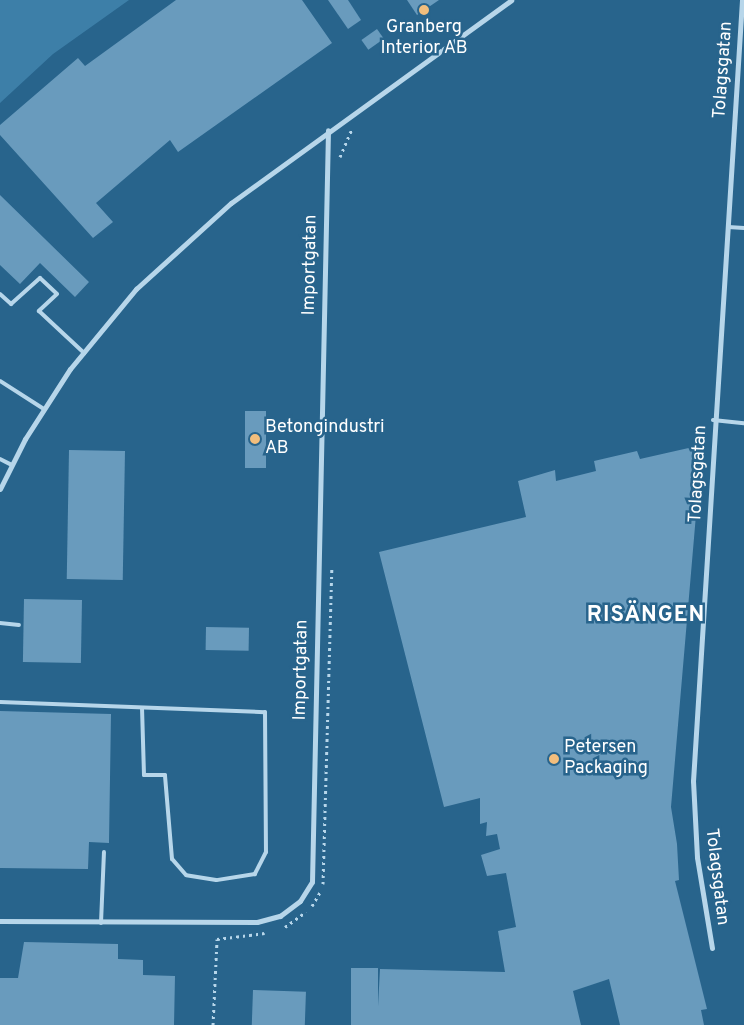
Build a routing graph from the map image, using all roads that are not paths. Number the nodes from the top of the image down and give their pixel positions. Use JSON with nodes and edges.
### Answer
{"nodes":[{"id":1,"x":511,"y":0,"type":"edge"},
{"id":2,"x":742,"y":0,"type":"edge"},
{"id":3,"x":328,"y":130,"type":"junction"},
{"id":4,"x":728,"y":227,"type":"junction"},
{"id":5,"x":744,"y":228,"type":"edge"},
{"id":6,"x":0,"y":294,"type":"edge"},
{"id":7,"x":84,"y":353,"type":"junction"},
{"id":8,"x":0,"y":381,"type":"edge"},
{"id":9,"x":44,"y":409,"type":"junction"},
{"id":10,"x":714,"y":420,"type":"junction"},
{"id":11,"x":744,"y":422,"type":"edge"},
{"id":12,"x":0,"y":459,"type":"edge"},
{"id":13,"x":12,"y":465,"type":"junction"},
{"id":14,"x":2,"y":481,"type":"edge"},
{"id":15,"x":0,"y":489,"type":"edge"},
{"id":16,"x":0,"y":622,"type":"edge"},
{"id":17,"x":19,"y":625,"type":"dead end"},
{"id":18,"x":0,"y":702,"type":"edge"},
{"id":19,"x":142,"y":708,"type":"junction"},
{"id":20,"x":104,"y":852,"type":"dead end"},
{"id":21,"x":0,"y":921,"type":"edge"},
{"id":22,"x":101,"y":923,"type":"junction"},
{"id":23,"x":712,"y":948,"type":"dead end"}],
"edges":[{"from":1,"to":3,"type":"street"},
{"from":2,"to":4,"type":"street","name":"Tolagsgatan"},
{"from":3,"to":7,"type":"street"},
{"from":3,"to":22,"type":"street","name":"Importgatan"},
{"from":4,"to":5,"type":"lane"},
{"from":4,"to":10,"type":"street","name":"Tolagsgatan"},
{"from":6,"to":7,"type":"lane"},
{"from":7,"to":9,"type":"street"},
{"from":8,"to":9,"type":"lane"},
{"from":9,"to":13,"type":"street"},
{"from":10,"to":11,"type":"lane"},
{"from":10,"to":23,"type":"street","name":"Tolagsgatan"},
{"from":12,"to":13,"type":"lane"},
{"from":13,"to":14,"type":"street"},
{"from":14,"to":15,"type":"street"},
{"from":16,"to":17,"type":"lane"},
{"from":18,"to":19,"type":"lane"},
{"from":19,"to":19,"type":"lane"},
{"from":20,"to":22,"type":"lane"},
{"from":21,"to":22,"type":"street","name":"Importgatan"}]}
